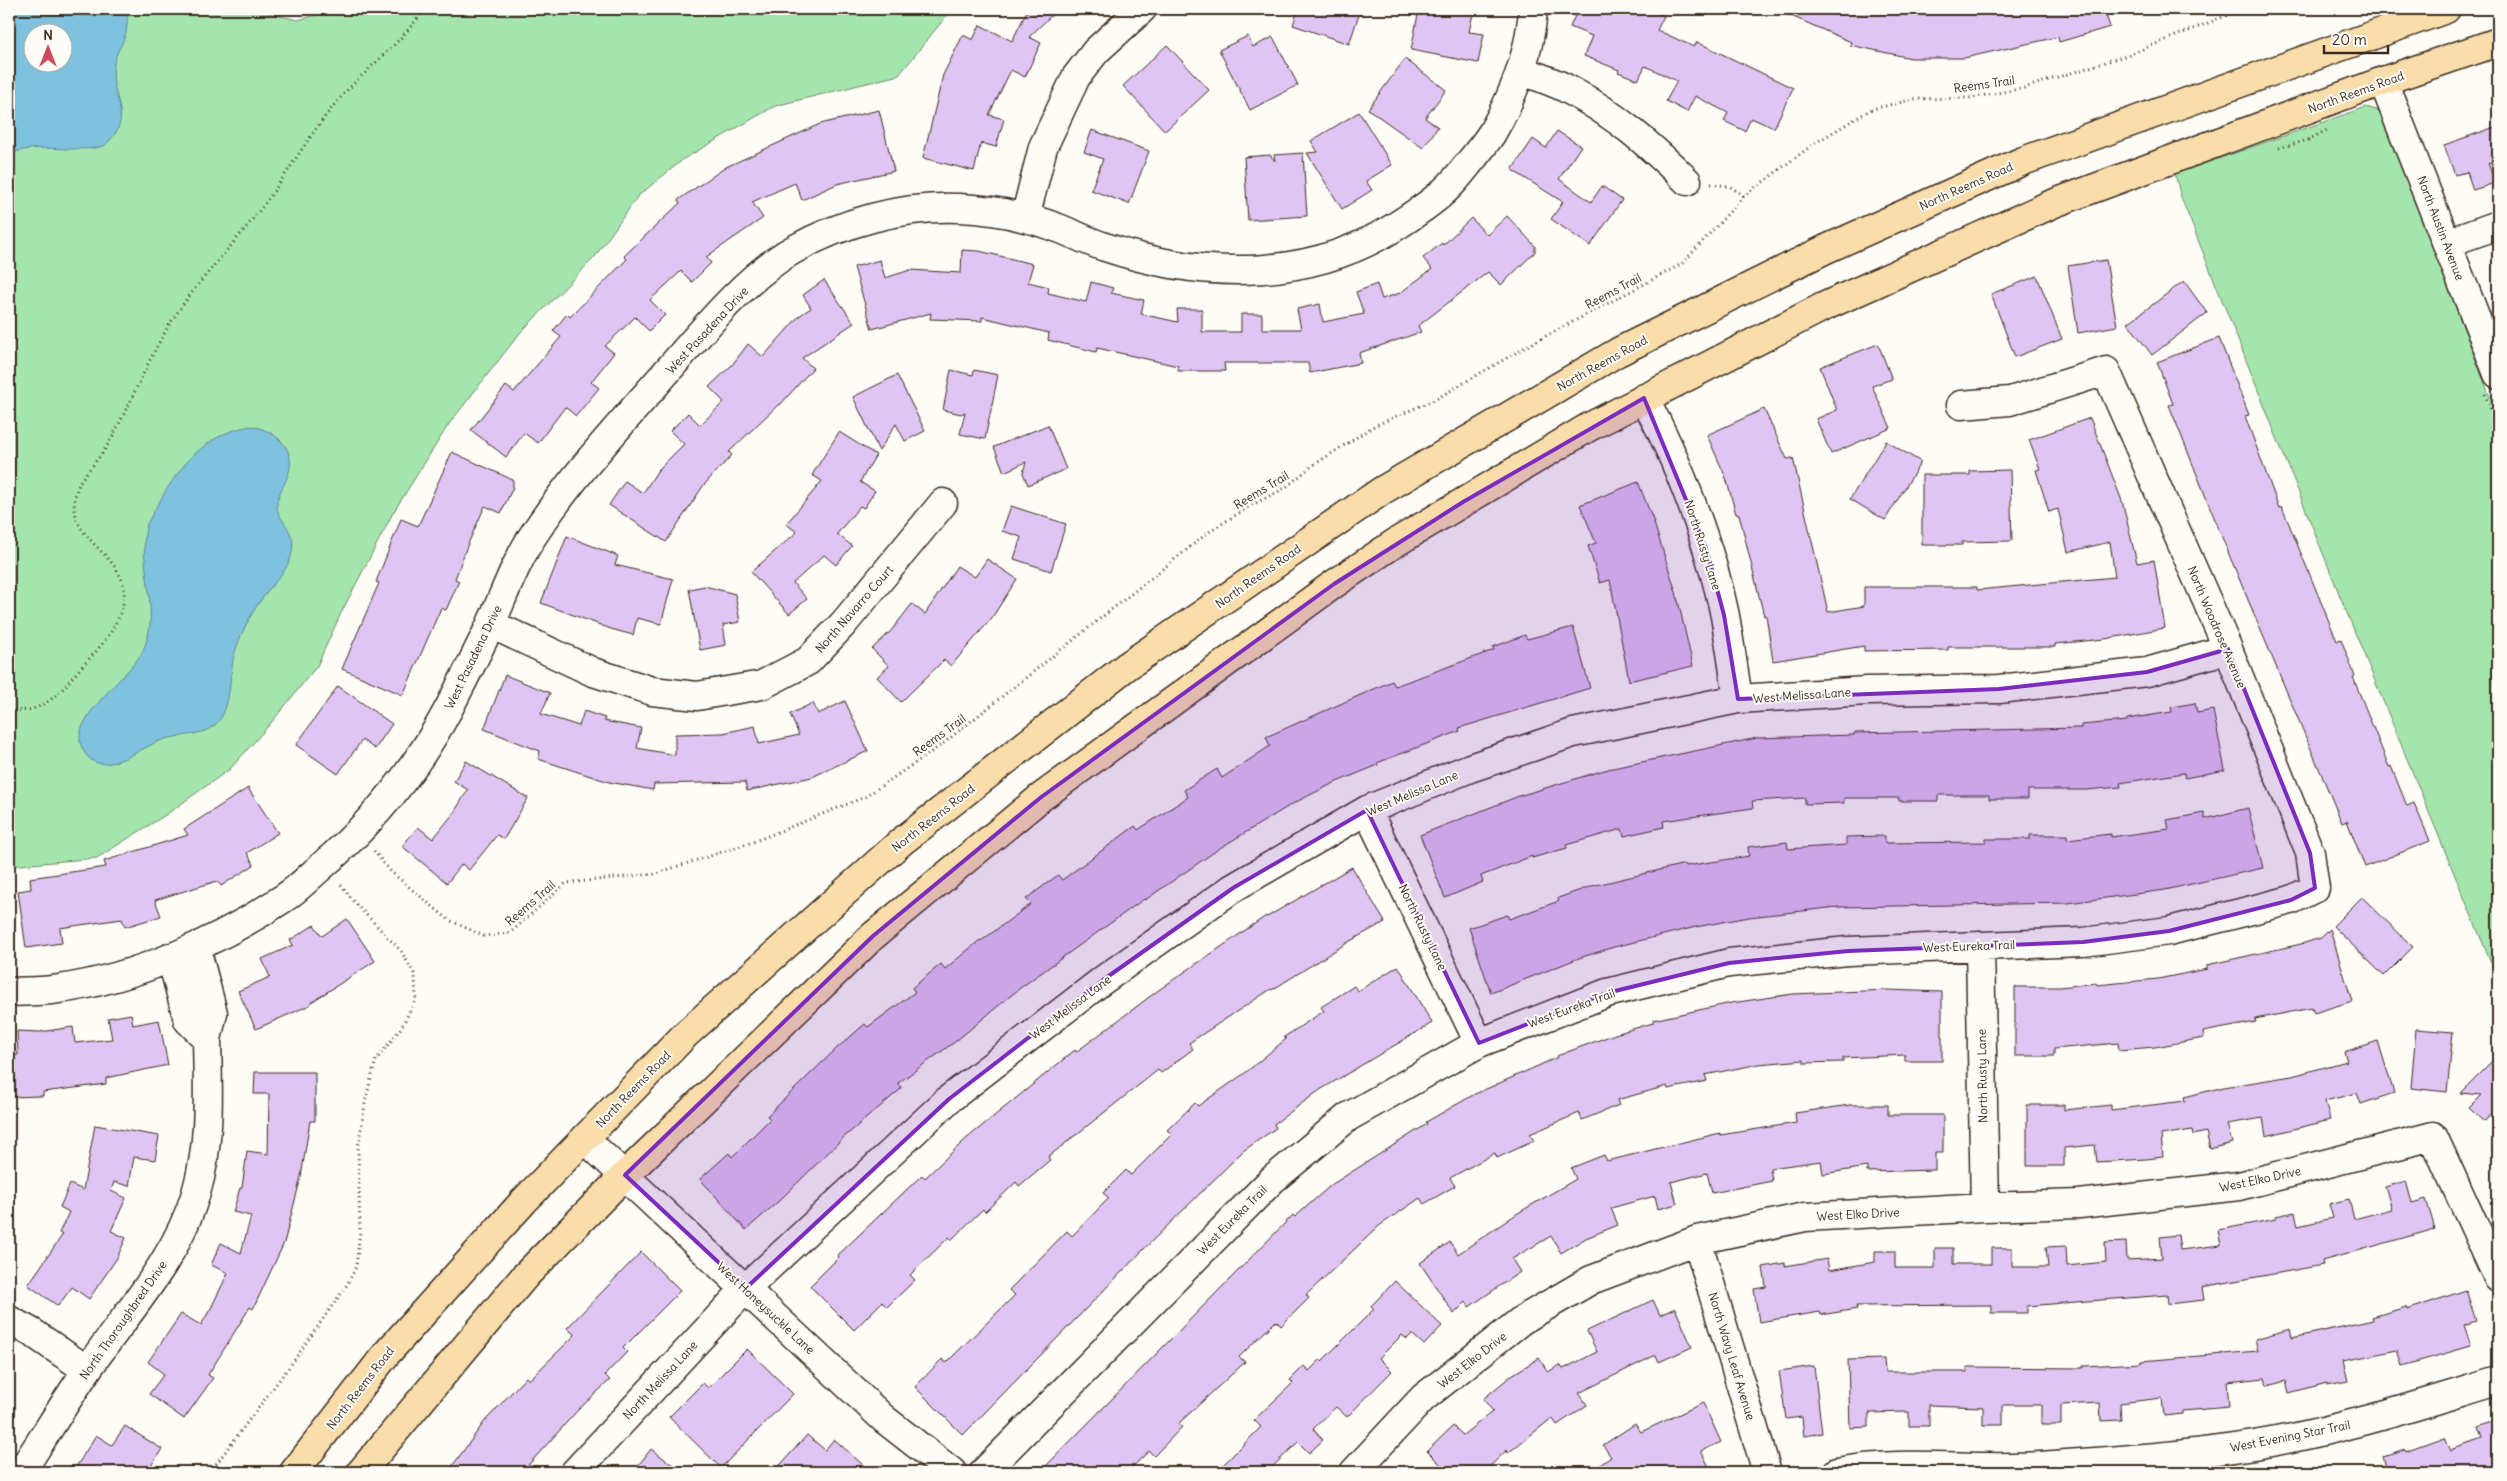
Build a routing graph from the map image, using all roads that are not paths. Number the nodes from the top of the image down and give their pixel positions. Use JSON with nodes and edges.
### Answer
{"nodes":[{"id":1,"x":1142,"y":9,"type":"edge"},
{"id":2,"x":1533,"y":9,"type":"edge"},
{"id":3,"x":2446,"y":9,"type":"edge"},
{"id":4,"x":2498,"y":42,"type":"edge"},
{"id":5,"x":1521,"y":70,"type":"junction"},
{"id":6,"x":2383,"y":81,"type":"junction"},
{"id":7,"x":1687,"y":181,"type":"road end"},
{"id":8,"x":1025,"y":218,"type":"junction"},
{"id":9,"x":2498,"y":225,"type":"edge"},
{"id":10,"x":2447,"y":244,"type":"junction"},
{"id":11,"x":2491,"y":383,"type":"edge"},
{"id":12,"x":1644,"y":398,"type":"junction"},
{"id":13,"x":1961,"y":405,"type":"dead end"},
{"id":14,"x":942,"y":503,"type":"dead end"},
{"id":15,"x":490,"y":624,"type":"junction"},
{"id":16,"x":2228,"y":649,"type":"junction"},
{"id":17,"x":1738,"y":699,"type":"junction"},
{"id":18,"x":1368,"y":810,"type":"junction"},
{"id":19,"x":2315,"y":888,"type":"joint"},
{"id":20,"x":1980,"y":946,"type":"junction"},
{"id":21,"x":196,"y":948,"type":"junction"},
{"id":22,"x":171,"y":957,"type":"junction"},
{"id":23,"x":9,"y":992,"type":"edge"},
{"id":24,"x":207,"y":1039,"type":"junction"},
{"id":25,"x":1479,"y":1043,"type":"junction"},
{"id":26,"x":585,"y":1139,"type":"junction"},
{"id":27,"x":625,"y":1175,"type":"junction"},
{"id":28,"x":1985,"y":1206,"type":"junction"},
{"id":29,"x":1697,"y":1240,"type":"junction"},
{"id":30,"x":2498,"y":1278,"type":"edge"},
{"id":31,"x":746,"y":1288,"type":"junction"},
{"id":32,"x":9,"y":1320,"type":"edge"},
{"id":33,"x":87,"y":1370,"type":"junction"},
{"id":34,"x":2498,"y":1380,"type":"edge"},
{"id":35,"x":21,"y":1472,"type":"edge"},
{"id":36,"x":294,"y":1472,"type":"edge"},
{"id":37,"x":361,"y":1472,"type":"edge"},
{"id":38,"x":575,"y":1472,"type":"edge"},
{"id":39,"x":952,"y":1472,"type":"edge"},
{"id":40,"x":984,"y":1472,"type":"edge"},
{"id":41,"x":1354,"y":1472,"type":"edge"},
{"id":42,"x":1767,"y":1472,"type":"edge"},
{"id":43,"x":1837,"y":1472,"type":"edge"}],
"edges":[{"from":1,"to":8,"type":"street"},
{"from":2,"to":5,"type":"street","name":"West Pasadena Drive"},
{"from":3,"to":26,"type":"main road","name":"North Reems Road"},
{"from":4,"to":6,"type":"main road","name":"North Reems Road"},
{"from":5,"to":7,"type":"street"},
{"from":5,"to":8,"type":"street","name":"West Pasadena Drive"},
{"from":6,"to":10,"type":"street","name":"North Austin Avenue"},
{"from":6,"to":12,"type":"main road","name":"North Reems Road"},
{"from":8,"to":15,"type":"street","name":"West Pasadena Drive"},
{"from":9,"to":10,"type":"street"},
{"from":10,"to":11,"type":"street","name":"North Austin Avenue"},
{"from":12,"to":17,"type":"street","name":"North Rusty Lane"},
{"from":12,"to":27,"type":"main road","name":"North Reems Road"},
{"from":13,"to":16,"type":"street","name":"North Woodrose Avenue"},
{"from":14,"to":15,"type":"street","name":"North Navarro Court"},
{"from":15,"to":21,"type":"street","name":"West Pasadena Drive"},
{"from":16,"to":17,"type":"street","name":"West Melissa Lane"},
{"from":16,"to":19,"type":"street","name":"North Woodrose Avenue"},
{"from":17,"to":18,"type":"street","name":"West Melissa Lane"},
{"from":18,"to":25,"type":"street","name":"North Rusty Lane"},
{"from":18,"to":31,"type":"street","name":"West Melissa Lane"},
{"from":19,"to":20,"type":"street","name":"West Eureka Trail"},
{"from":20,"to":25,"type":"street","name":"West Eureka Trail"},
{"from":20,"to":28,"type":"street","name":"North Rusty Lane"},
{"from":21,"to":22,"type":"street","name":"West Pasadena Drive"},
{"from":21,"to":24,"type":"street","name":"North Thoroughbred Drive"},
{"from":22,"to":23,"type":"street","name":"West Pasadena Drive"},
{"from":22,"to":24,"type":"street"},
{"from":24,"to":33,"type":"street","name":"North Thoroughbred Drive"},
{"from":25,"to":40,"type":"street","name":"West Eureka Trail"},
{"from":26,"to":27,"type":"street","name":"West Honeysuckle Lane"},
{"from":26,"to":36,"type":"main road","name":"North Reems Road"},
{"from":27,"to":31,"type":"street","name":"West Honeysuckle Lane"},
{"from":27,"to":37,"type":"main road","name":"North Reems Road"},
{"from":28,"to":29,"type":"street","name":"West Elko Drive"},
{"from":28,"to":30,"type":"street","name":"West Elko Drive"},
{"from":29,"to":41,"type":"street","name":"West Elko Drive"},
{"from":29,"to":42,"type":"street","name":"North Wavy Leaf Avenue"},
{"from":31,"to":38,"type":"street","name":"North Melissa Lane"},
{"from":31,"to":39,"type":"street","name":"West Honeysuckle Lane"},
{"from":32,"to":33,"type":"street"},
{"from":33,"to":35,"type":"street","name":"North Thoroughbred Drive"},
{"from":34,"to":43,"type":"street","name":"West Evening Star Trail"}]}
